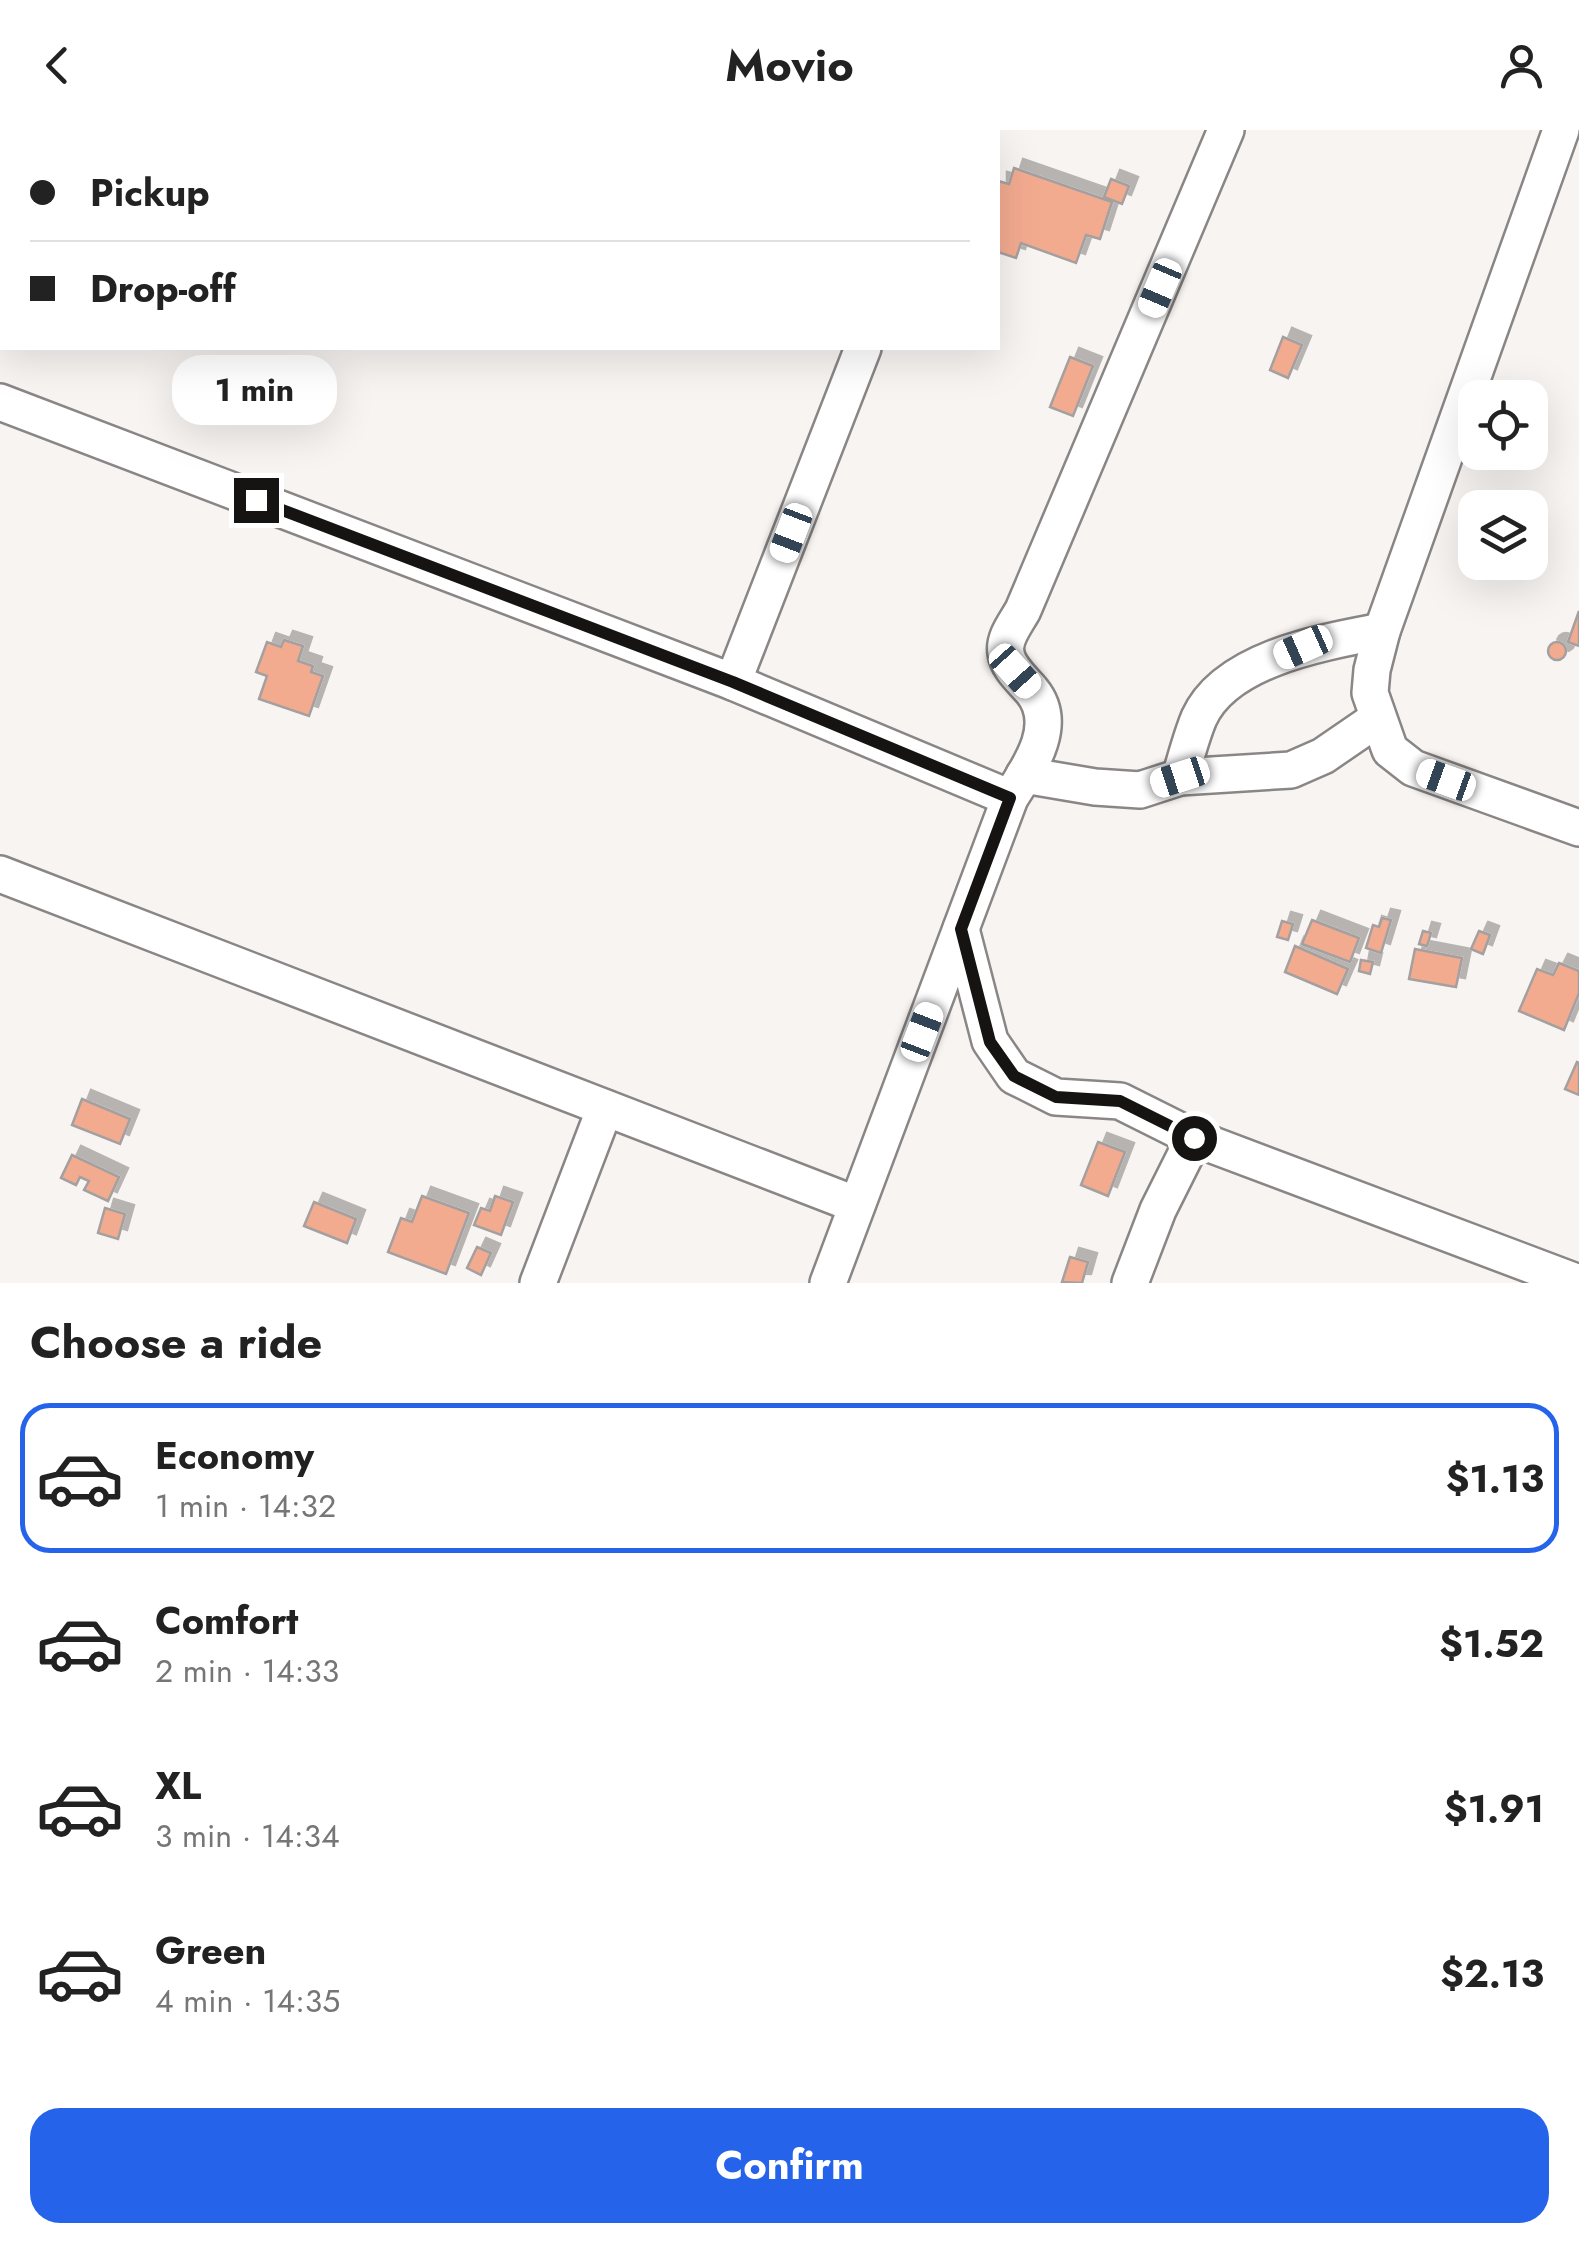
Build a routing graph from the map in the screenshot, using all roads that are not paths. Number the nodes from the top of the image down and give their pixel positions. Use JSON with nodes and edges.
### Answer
{"nodes":[{"id":1,"x":1226,"y":130,"type":"edge"},
{"id":2,"x":1561,"y":130,"type":"edge"},
{"id":3,"x":863,"y":350,"type":"edge"},
{"id":4,"x":0,"y":402,"type":"edge"},
{"id":5,"x":1382,"y":631,"type":"junction"},
{"id":6,"x":733,"y":682,"type":"junction"},
{"id":7,"x":1377,"y":719,"type":"junction"},
{"id":8,"x":1180,"y":777,"type":"junction"},
{"id":9,"x":1017,"y":787,"type":"junction"},
{"id":10,"x":1579,"y":828,"type":"edge"},
{"id":11,"x":0,"y":874,"type":"edge"},
{"id":12,"x":961,"y":929,"type":"junction"},
{"id":13,"x":605,"y":1108,"type":"junction"},
{"id":14,"x":1194,"y":1138,"type":"junction"},
{"id":15,"x":858,"y":1205,"type":"junction"},
{"id":16,"x":538,"y":1283,"type":"edge"},
{"id":17,"x":828,"y":1283,"type":"edge"},
{"id":18,"x":1130,"y":1283,"type":"edge"},
{"id":19,"x":1578,"y":1283,"type":"edge"}],
"edges":[{"from":1,"to":9,"type":"street"},
{"from":2,"to":5,"type":"street"},
{"from":3,"to":6,"type":"street"},
{"from":4,"to":6,"type":"street"},
{"from":5,"to":7,"type":"street"},
{"from":5,"to":8,"type":"street"},
{"from":6,"to":9,"type":"street"},
{"from":7,"to":8,"type":"street"},
{"from":7,"to":10,"type":"street"},
{"from":8,"to":9,"type":"street"},
{"from":9,"to":12,"type":"street"},
{"from":11,"to":13,"type":"street"},
{"from":12,"to":14,"type":"street"},
{"from":12,"to":15,"type":"street"},
{"from":13,"to":15,"type":"street"},
{"from":13,"to":16,"type":"street"},
{"from":14,"to":18,"type":"street"},
{"from":14,"to":19,"type":"street"},
{"from":15,"to":17,"type":"street"}]}
